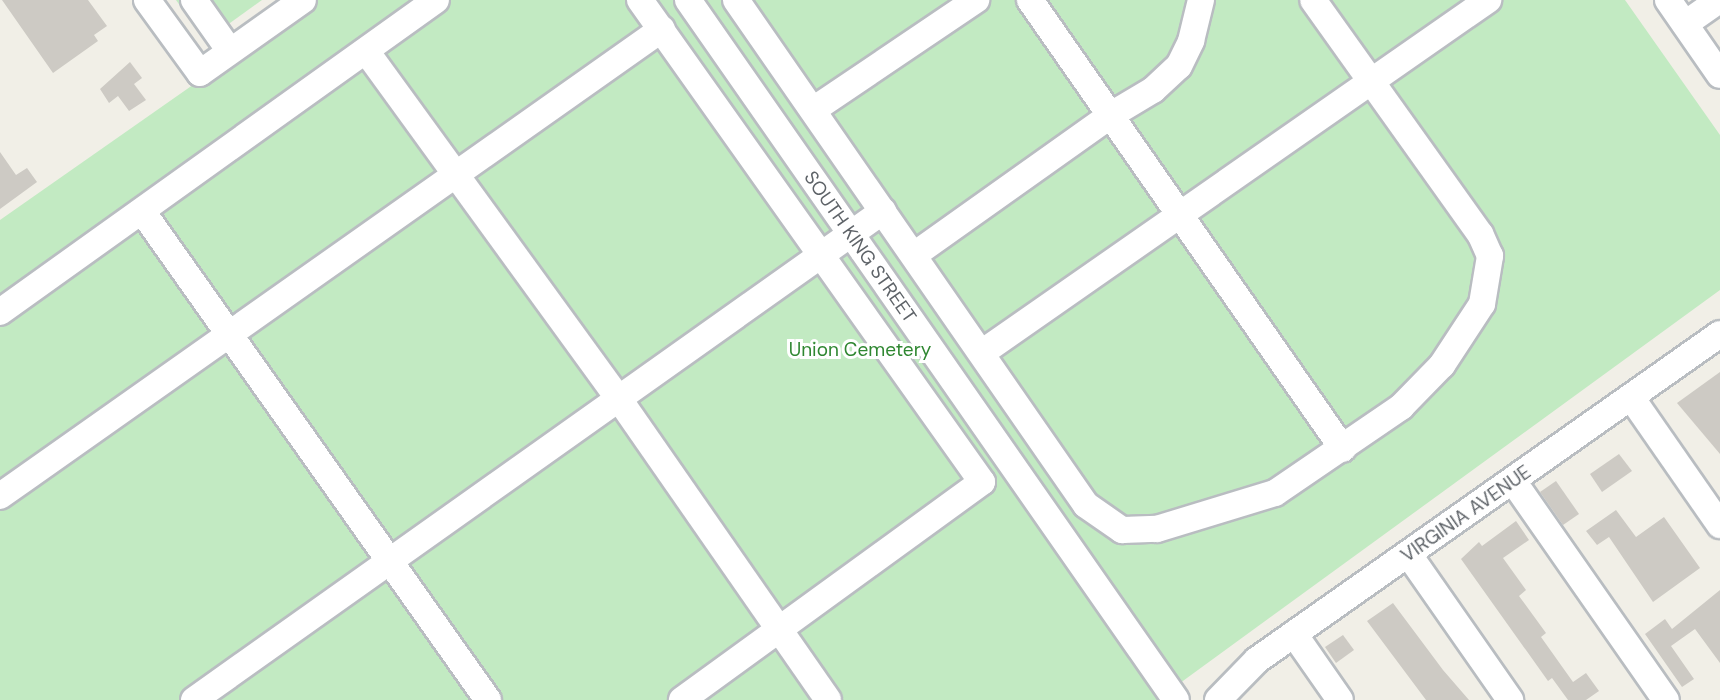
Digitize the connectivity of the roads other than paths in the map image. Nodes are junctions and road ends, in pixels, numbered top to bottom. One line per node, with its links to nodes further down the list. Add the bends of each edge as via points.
1 (148, 0): 17 (street, via 200,73)
2 (194, 0): 17 (street)
3 (303, 0): 17 (street)
4 (436, 0): 18 (street)
5 (640, 0): 16 (street)
6 (688, 0): 27 (street, SOUTH KING STREET)
7 (736, 0): 21 (street)
8 (976, 0): 21 (street)
9 (1030, 0): 22 (street)
10 (1201, 0): 22 (street, via 1179,66 1153,90)
11 (1313, 0): 20 (street)
12 (1488, 0): 20 (street)
13 (1668, 0): 15 (street)
14 (1719, 0): 15 (street)
15 (1685, 24): 19 (street)
16 (662, 29): 23 (street); 29 (street)
17 (230, 51)
18 (366, 51): 23 (street); 24 (street)
19 (1720, 75)
20 (1373, 82): 26 (street); 36 (street, via 1480,233 1490,256 1489,281 1482,304 1442,365 1401,407)
21 (813, 110): 25 (street)
22 (1111, 115): 26 (street); 28 (street)
23 (454, 174): 31 (street); 35 (street)
24 (142, 211): 30 (street); 31 (street)
25 (883, 211): 27 (street); 28 (street)
26 (1179, 212): 33 (street); 36 (street)
27 (852, 235): 29 (street); 48 (street, SOUTH KING STREET)
28 (914, 255): 33 (street)
29 (822, 257): 35 (street); 42 (street, via 982,482)
30 (0, 312)
31 (228, 332): 38 (street); 41 (street)
32 (1720, 334): 34 (street, VIRGINIA AVENUE)
33 (983, 352): 36 (street, via 1086,505 1122,530 1157,529 1275,493)
34 (1631, 397): 37 (street, VIRGINIA AVENUE); 39 (street)
35 (619, 399): 41 (street); 42 (street)
36 (1343, 449)
37 (1513, 481): 40 (street, VIRGINIA AVENUE); 52 (street)
38 (0, 496)
39 (1720, 525)
40 (1409, 555): 43 (street, VIRGINIA AVENUE); 51 (street)
41 (388, 561): 44 (street); 45 (street)
42 (779, 631): 46 (street); 47 (street)
43 (1294, 634): 49 (street, VIRGINIA AVENUE, via 1257,660); 50 (street)
44 (194, 700)
45 (488, 700)
46 (682, 700)
47 (828, 700)
48 (1177, 700)
49 (1219, 700)
50 (1340, 700)
51 (1510, 700)
52 (1665, 700)

